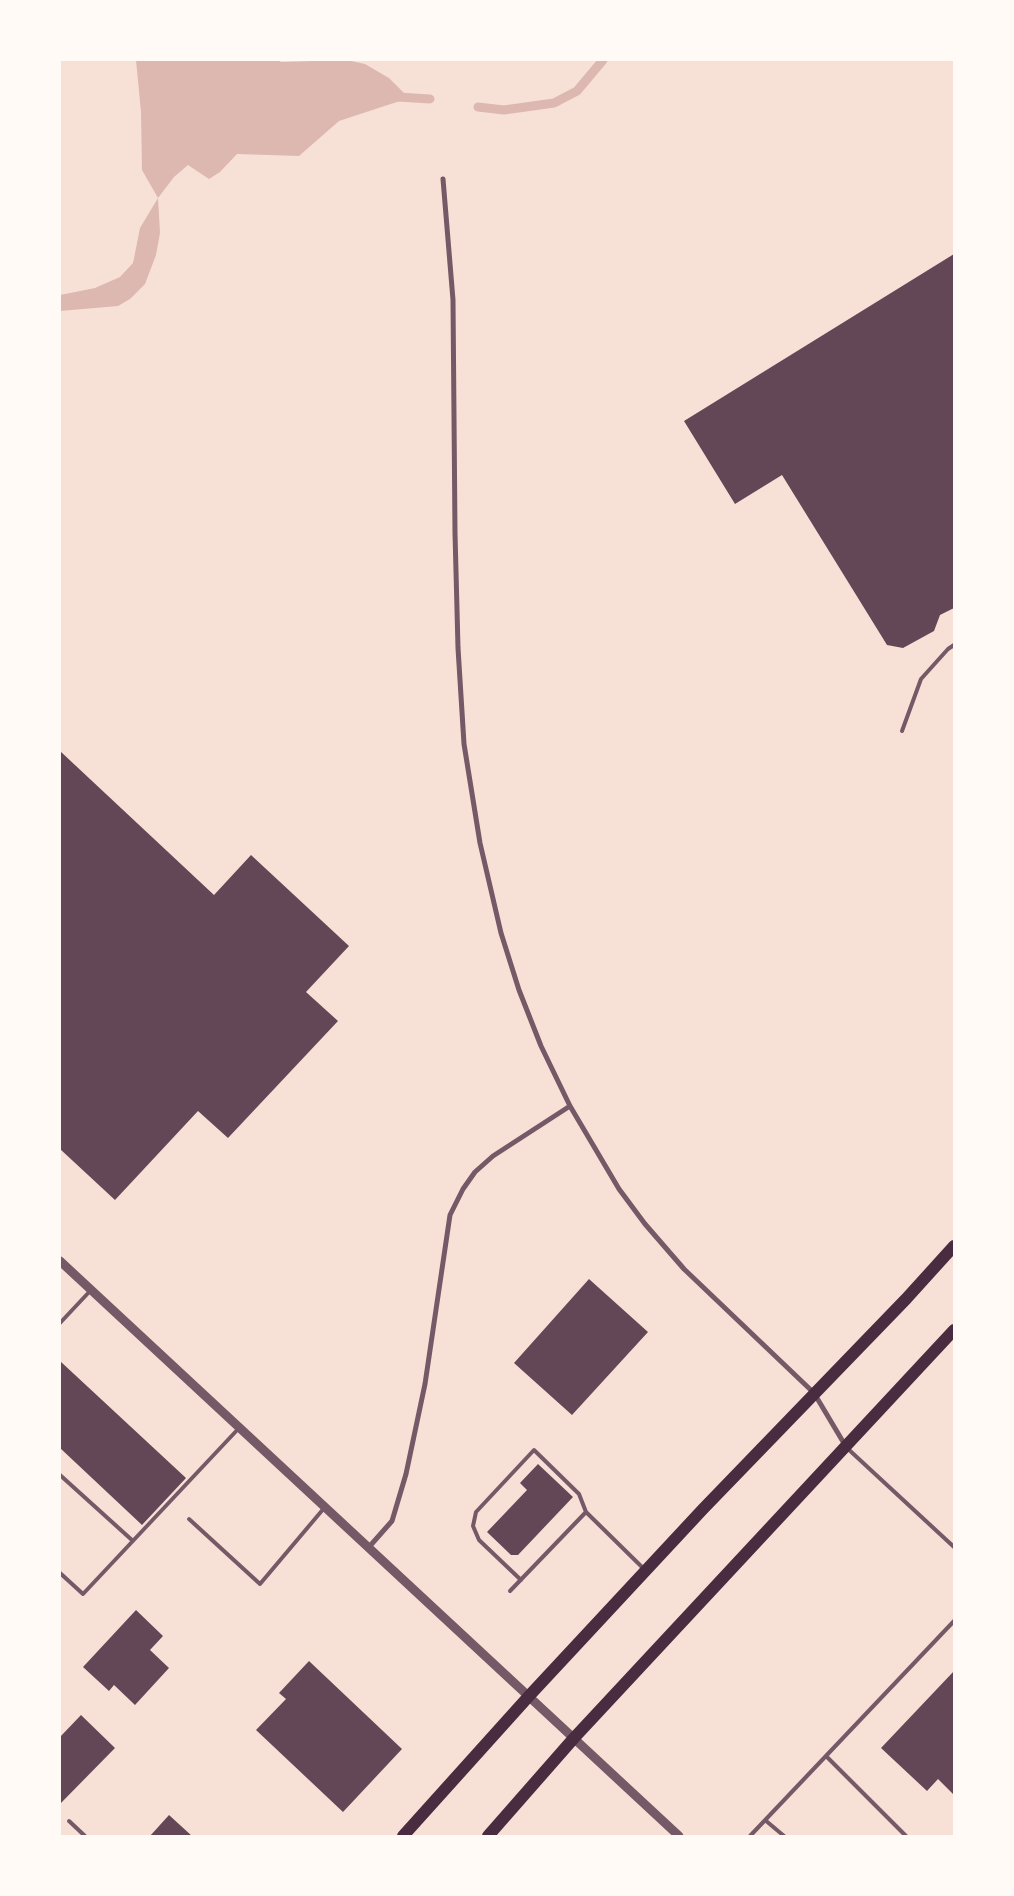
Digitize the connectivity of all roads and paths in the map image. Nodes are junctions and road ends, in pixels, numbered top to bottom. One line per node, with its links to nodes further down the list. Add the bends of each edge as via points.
1 (443, 179): 4 (street, via 453,300 455,533 464,744 479,835 501,933 541,1046)
2 (954, 645): 3 (lane, via 921,679)
3 (902, 731)
4 (570, 1106): 10 (street, via 619,1189 660,1242 715,1300); 19 (street, via 493,1156 462,1189 450,1215 424,1384 406,1474 392,1521)
5 (954, 1246): 10 (main road)
6 (60, 1261): 7 (street)
7 (92, 1290): 8 (lane); 11 (street)
8 (60, 1323)
9 (954, 1330): 12 (main road)
10 (814, 1393): 12 (street); 20 (main road)
11 (240, 1427): 14 (street); 17 (lane)
12 (846, 1447): 18 (lane); 26 (main road)
13 (60, 1475): 17 (lane)
14 (326, 1507): 16 (lane, via 260,1584); 19 (street)
15 (586, 1512): 20 (lane); 22 (lane); 22 (lane, via 579,1494 534,1450 476,1512 473,1526 479,1540)
16 (189, 1519)
17 (133, 1541): 21 (lane, via 83,1594)
18 (954, 1547)
19 (369, 1548): 25 (street)
20 (645, 1570): 25 (main road)
21 (60, 1573)
22 (521, 1580): 23 (lane)
23 (510, 1591)
24 (954, 1622): 27 (lane)
25 (529, 1696): 26 (street); 31 (main road)
26 (574, 1738): 32 (main road); 33 (street)
27 (826, 1756): 29 (lane); 36 (lane)
28 (69, 1820): 30 (lane)
29 (766, 1820): 34 (lane); 35 (lane)
30 (85, 1836)
31 (403, 1836)
32 (488, 1836)
33 (679, 1836)
34 (750, 1836)
35 (784, 1836)
36 (906, 1836)

